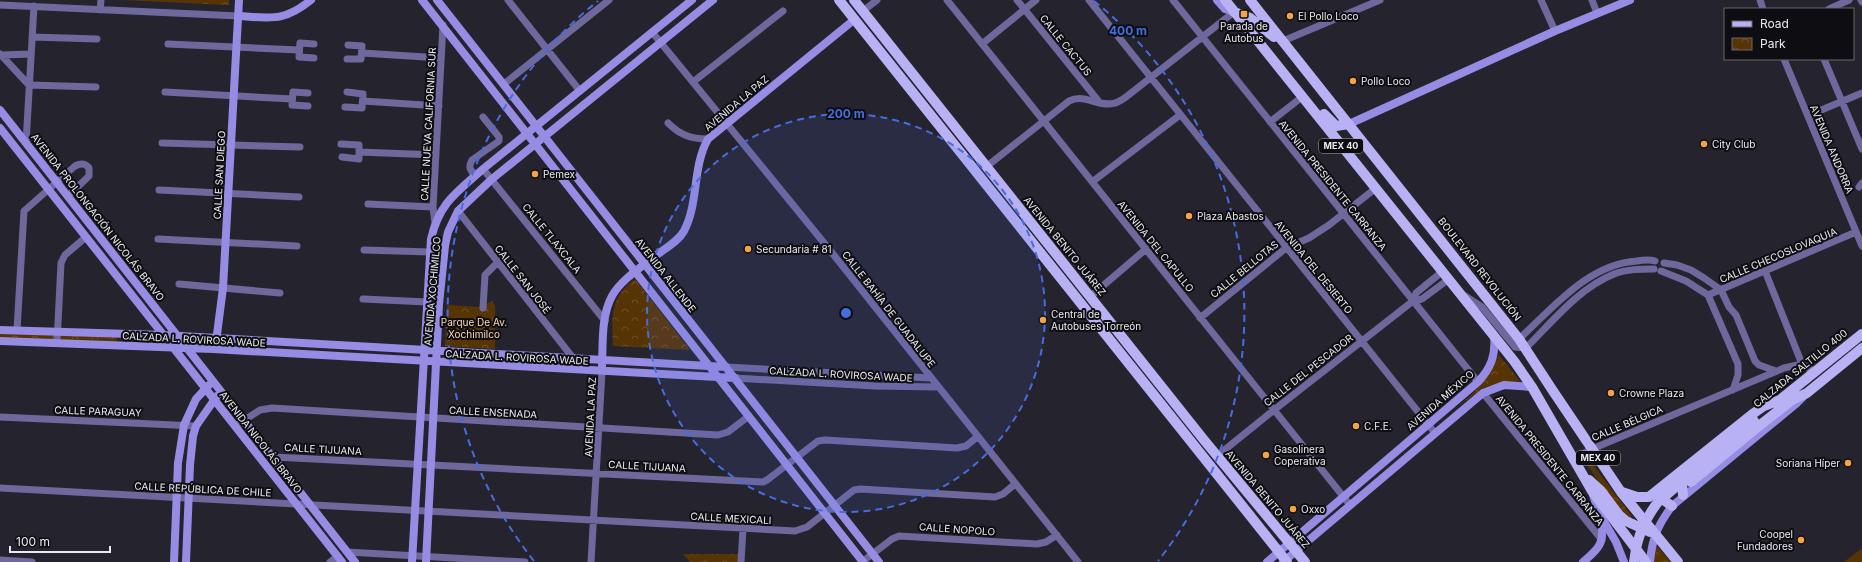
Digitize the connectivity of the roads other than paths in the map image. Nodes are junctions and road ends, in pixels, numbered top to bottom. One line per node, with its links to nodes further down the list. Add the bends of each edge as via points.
1 (101, 0): 30 (street)
2 (240, 0): 35 (street, CALLE SAN DIEGO)
3 (311, 0): 35 (street, via 299,10 280,17)
4 (422, 0): 37 (street)
5 (437, 0): 62 (street, AVENIDA ALLENDE)
6 (508, 0): 51 (street)
7 (609, 0): 51 (street)
8 (692, 0): 39 (street, AVENIDA XOCHIMILCO)
9 (713, 0): 44 (street, AVENIDA XOCHIMILCO)
10 (839, 0): 36 (main road)
11 (854, 0): 32 (main road, AVENIDA BENITO JUÁREZ)
12 (878, 0): 32 (street)
13 (947, 0): 47 (street, AVENIDA DEL CAPULLO)
14 (1017, 0): 29 (street, CALLE CACTUS)
15 (1036, 0): 29 (street)
16 (1089, 0): 60 (street, AVENIDA DEL DESIERTO)
17 (1173, 0): 41 (street, AVENIDA PRESIDENTE CARRANZA)
18 (1217, 0): 33 (street, via 1225,9)
19 (1225, 0): 33 (main road, MEX 40)
20 (1250, 0): 43 (main road, BOULEVARD REVOLUCIÓN / MEX 40)
21 (1380, 0): 43 (street)
22 (1541, 0): 38 (street)
23 (1592, 0): 34 (street)
24 (1630, 0): 34 (street)
25 (1849, 0): 28 (street)
26 (0, 5): 27 (street)
27 (34, 6): 30 (street); 40 (street)
28 (1831, 8)
29 (1025, 9): 47 (street); 75 (street, CALLE CACTUS)
30 (100, 10): 35 (street)
31 (783, 11): 61 (street)
32 (863, 11): 82 (main road, AVENIDA BENITO JUÁREZ)
33 (1234, 12): 41 (street); 43 (main road, via 1250,18 1272,36); 71 (main road, MEX 40)
34 (1597, 13): 38 (street)
35 (238, 16): 49 (street, CALLE SAN DIEGO)
36 (855, 19): 87 (street, AVENIDA LA PAZ); 88 (main road)
37 (443, 25): 56 (street, CALLE NUEVA CALIFORNIA SUR); 92 (street)
38 (1555, 31): 89 (street)
39 (652, 32): 44 (street, CALLE BAHÍA DE GUADALUPE); 65 (street, AVENIDA XOCHIMILCO)
40 (32, 37): 42 (street); 54 (street)
41 (1203, 37): 60 (street); 85 (street, AVENIDA PRESIDENTE CARRANZA)
42 (97, 39)
43 (1283, 41): 89 (main road, BOULEVARD REVOLUCIÓN / MEX 40)
44 (661, 43): 61 (street, CALLE BAHÍA DE GUADALUPE); 93 (street, AVENIDA XOCHIMILCO)
45 (168, 44): 49 (street)
46 (314, 44): 50 (street, via 300,43)
47 (982, 44): 84 (street, AVENIDA DEL CAPULLO)
48 (348, 45): 52 (street, via 362,46)
49 (237, 47): 50 (street); 70 (street, CALLE SAN DIEGO)
50 (299, 50): 55 (street, via 299,57)
51 (547, 50): 62 (street); 65 (street)
52 (362, 53): 56 (street); 57 (street, via 361,59)
53 (0, 54): 54 (street); 63 (street)
54 (31, 54): 63 (street)
55 (314, 58)
56 (441, 58): 77 (street, CALLE NUEVA CALIFORNIA SUR)
57 (347, 59)
58 (1784, 60): 122 (street, AVENIDA ANDORRA)
59 (1824, 60): 74 (street)
60 (1151, 78): 75 (street, via 1116,103); 81 (street, AVENIDA DEL DESIERTO)
61 (693, 82): 87 (street, CALLE BAHÍA DE GUADALUPE)
62 (504, 84): 90 (street, AVENIDA ALLENDE)
63 (29, 85): 64 (street); 95 (street)
64 (96, 87)
65 (580, 91): 90 (street, AVENIDA XOCHIMILCO)
66 (165, 92): 70 (street)
67 (347, 92): 73 (street)
68 (308, 93): 72 (street)
69 (1862, 93): 74 (street)
70 (234, 96): 72 (street); 99 (street, CALLE SAN DIEGO)
71 (1302, 97): 85 (street); 89 (main road, via 1313,103 1332,124); 111 (main road, MEX 40)
72 (292, 99): 76 (street)
73 (363, 101): 77 (street); 78 (street)
74 (1842, 101): 80 (street); 101 (street)
75 (1100, 103): 84 (street, via 1075,98)
76 (308, 106)
77 (439, 106): 103 (street, CALLE NUEVA CALIFORNIA SUR)
78 (345, 107)
79 (0, 110): 95 (street, AVENIDA PROLONGACIÓN NICOLÁS BRAVO)
80 (1819, 111)
81 (1180, 115): 110 (street); 128 (street, AVENIDA DEL DESIERTO)
82 (946, 116): 88 (main road); 105 (main road, AVENIDA BENITO JUÁREZ)
83 (483, 117): 107 (street, via 499,140 469,165)
84 (1044, 121): 105 (street); 110 (street, AVENIDA DEL CAPULLO)
85 (1270, 122): 120 (street, AVENIDA PRESIDENTE CARRANZA)
86 (668, 123): 94 (street, via 686,136)
87 (726, 123): 94 (street, AVENIDA LA PAZ); 189 (street, CALLE BAHÍA DE GUADALUPE)
88 (937, 123): 132 (main road)
89 (1348, 124): 166 (main road, BOULEVARD REVOLUCIÓN / MEX 40)
90 (536, 125): 92 (street, AVENIDA XOCHIMILCO); 93 (street, AVENIDA ALLENDE)
91 (1, 132): 112 (street)
92 (527, 133): 98 (street); 106 (street, AVENIDA XOCHIMILCO)
93 (545, 136): 98 (street, AVENIDA XOCHIMILCO); 136 (street, AVENIDA ALLENDE)
94 (708, 139): 136 (street, AVENIDA LA PAZ, via 700,157 684,232)
95 (26, 143): 109 (street, AVENIDA PROLONGACIÓN NICOLÁS BRAVO)
96 (162, 143): 99 (street)
97 (341, 144): 102 (street, via 358,145)
98 (535, 144): 108 (street, AVENIDA XOCHIMILCO); 140 (street)
99 (231, 146): 100 (street); 114 (street, CALLE SAN DIEGO)
100 (300, 147)
101 (1862, 150)
102 (359, 152): 103 (street); 104 (street, via 359,158)
103 (436, 155): 118 (street, CALLE NUEVA CALIFORNIA SUR)
104 (342, 157)
105 (986, 167): 148 (main road, AVENIDA BENITO JUÁREZ)
106 (483, 169): 107 (street, AVENIDA XOCHIMILCO); 108 (street, CALLE TLAXCALA)
107 (474, 176): 121 (street, AVENIDA XOCHIMILCO, via 442,208)
108 (492, 179): 119 (street, AVENIDA XOCHIMILCO); 157 (street, CALLE TLAXCALA)
109 (57, 182): 112 (street); 115 (street, AVENIDA PROLONGACIÓN NICOLÁS BRAVO); 115 (street, via 78,165 82,164 89,168 86,181)
110 (1092, 182): 129 (street, AVENIDA DEL CAPULLO)
111 (1376, 188): 120 (street, CALLE BELLOTAS); 141 (main road, MEX 40)
112 (49, 190): 123 (street); 159 (street, via 26,208 22,216)
113 (159, 190): 114 (street)
114 (228, 194): 116 (street); 125 (street, CALLE SAN DIEGO)
115 (68, 196): 164 (street, AVENIDA PROLONGACIÓN NICOLÁS BRAVO)
116 (299, 197)
117 (368, 204): 118 (street)
118 (433, 207): 121 (street, CALLE NUEVA CALIFORNIA SUR)
119 (458, 211): 134 (street, CALLE SAN JOSÉ); 176 (street, AVENIDA XOCHIMILCO, via 448,232 445,246)
120 (1343, 214): 128 (street, CALLE BELLOTAS, via 1314,235); 152 (street, AVENIDA PRESIDENTE CARRANZA)
121 (435, 223): 131 (street, AVENIDA XOCHIMILCO)
122 (1856, 232): 127 (street, AVENIDA ANDORRA); 139 (street, CALLE CHECOSLOVAQUIA)
123 (86, 237): 160 (street, via 62,258); 162 (street)
124 (158, 240): 125 (street)
125 (225, 242): 126 (street); 143 (street, CALLE SAN DIEGO)
126 (297, 246)
127 (1862, 246)
128 (1286, 248): 156 (street, CALLE BELLOTAS); 168 (street, AVENIDA DEL DESIERTO)
129 (1146, 249): 148 (street); 156 (street, AVENIDA DEL CAPULLO)
130 (364, 250): 131 (street)
131 (430, 252): 153 (street, AVENIDA XOCHIMILCO)
132 (1045, 259): 148 (main road, via 1053,262 1078,290); 155 (main road)
133 (1655, 261): 135 (street); 137 (street); 145 (street, via 1631,261 1602,269)
134 (498, 262): 154 (street, via 485,275); 177 (street, CALLE SAN JOSÉ)
135 (1664, 263): 138 (street, via 1665,267); 144 (street, via 1691,270)
136 (645, 264): 140 (street, AVENIDA LA PAZ); 183 (street, AVENIDA ALLENDE)
137 (1654, 270): 138 (street); 150 (street, via 1629,270 1616,274 1603,279)
138 (1661, 271): 149 (street, via 1686,281)
139 (1765, 271): 144 (street, CALLE CHECOSLOVAQUIA); 181 (street)
140 (635, 272): 157 (street, AVENIDA LA PAZ, via 612,297); 182 (street)
141 (1446, 275): 147 (main road, MEX 40); 152 (street, CALLE DEL PESCADOR, via 1416,293)
142 (179, 284): 143 (street)
143 (223, 288): 146 (street); 165 (street, CALLE SAN DIEGO)
144 (1722, 290): 149 (street, CALLE CHECOSLOVAQUIA); 184 (street, via 1729,307 1736,315 1755,361)
145 (1571, 292): 150 (street); 166 (street)
146 (280, 293)
147 (1461, 294): 163 (main road, MEX 40); 172 (street, via 1482,308 1515,347)
148 (1090, 296): 155 (main road); 216 (main road, AVENIDA BENITO JUÁREZ)
149 (1708, 296): 196 (street, via 1738,364 1738,375)
150 (1577, 298): 172 (street)
151 (363, 299): 153 (street)
152 (1412, 301): 168 (street, CALLE DEL PESCADOR); 191 (street, AVENIDA PRESIDENTE CARRANZA)
153 (427, 302): 175 (street, AVENIDA XOCHIMILCO)
154 (482, 308)
155 (1084, 308): 214 (main road)
156 (1200, 318): 201 (street, AVENIDA DEL CAPULLO)
157 (605, 321): 178 (street, AVENIDA LA PAZ)
158 (0, 330): 159 (street, CALZADA L. ROVIROSA WADE)
159 (16, 330): 160 (street, CALZADA L. ROVIROSA WADE)
160 (57, 332): 162 (street, CALZADA L. ROVIROSA WADE); 169 (street)
161 (1862, 334): 186 (main road, CALZADA SALTILLO 400)
162 (164, 335): 164 (street, CALZADA L. ROVIROSA WADE); 170 (street, AVENIDA NICOLÁS BRAVO)
163 (1494, 335): 191 (street, AVENIDA MÉXICO, via 1492,360); 193 (main road, MEX 40)
164 (179, 336): 165 (street, CALZADA L. ROVIROSA WADE); 171 (street, AVENIDA NICOLÁS BRAVO)
165 (218, 338): 174 (street, CALLE SAN DIEGO); 175 (street, CALZADA L. ROVIROSA WADE)
166 (1520, 339): 172 (main road, BOULEVARD REVOLUCIÓN / MEX 40)
167 (0, 341): 169 (street, CALZADA L. ROVIROSA WADE)
168 (1360, 341): 201 (street, CALLE DEL PESCADOR); 209 (street, AVENIDA DEL DESIERTO)
169 (57, 343): 170 (street, CALZADA L. ROVIROSA WADE)
170 (173, 347): 171 (street, CALZADA L. ROVIROSA WADE); 194 (street, AVENIDA NICOLÁS BRAVO)
171 (189, 348): 174 (street, CALZADA L. ROVIROSA WADE); 190 (street, AVENIDA NICOLÁS BRAVO)
172 (1526, 348): 217 (main road, BOULEVARD REVOLUCIÓN / MEX 40)
173 (1862, 348): 198 (main road, CALZADA SALTILLO 400)
174 (213, 349): 179 (street, CALZADA L. ROVIROSA WADE)
175 (424, 350): 176 (street, CALZADA L. ROVIROSA WADE); 179 (street, AVENIDA XOCHIMILCO)
176 (437, 351): 177 (street, CALZADA L. ROVIROSA WADE); 180 (street, AVENIDA XOCHIMILCO)
177 (573, 358): 178 (street, CALZADA L. ROVIROSA WADE)
178 (602, 360): 182 (street, CALZADA L. ROVIROSA WADE); 185 (street, AVENIDA LA PAZ)
179 (423, 362): 180 (street, CALZADA L. ROVIROSA WADE); 204 (street, AVENIDA XOCHIMILCO)
180 (436, 362): 185 (street, CALZADA L. ROVIROSA WADE); 205 (street, AVENIDA XOCHIMILCO)
181 (1802, 364): 184 (street, CALLE BÉLGICA); 186 (street)
182 (709, 366): 183 (street, CALZADA L. ROVIROSA WADE); 187 (street)
183 (726, 367): 188 (street, AVENIDA ALLENDE); 189 (street, CALZADA L. ROVIROSA WADE)
184 (1776, 371): 196 (street, CALLE BÉLGICA)
185 (602, 372): 187 (street, CALZADA L. ROVIROSA WADE); 212 (street, AVENIDA LA PAZ)
186 (1814, 372): 200 (main road, CALZADA SALTILLO 400)
187 (718, 377): 188 (street, CALZADA L. ROVIROSA WADE); 202 (street)
188 (735, 378): 192 (street, CALZADA L. ROVIROSA WADE); 220 (street, AVENIDA ALLENDE)
189 (930, 378): 192 (street, CALLE BAHÍA DE GUADALUPE)
190 (214, 381): 194 (street); 195 (street, AVENIDA NICOLÁS BRAVO)
191 (1478, 382): 209 (street, AVENIDA MÉXICO)
192 (938, 387): 215 (street, CALLE BAHÍA DE GUADALUPE)
193 (1532, 387): 197 (street, via 1504,385); 221 (main road, MEX 40)
194 (206, 388): 199 (street, AVENIDA NICOLÁS BRAVO); 208 (street, via 190,409)
195 (222, 390): 199 (street); 206 (street, AVENIDA NICOLÁS BRAVO)
196 (1733, 390): 217 (street, CALLE BÉLGICA)
197 (1483, 393): 213 (street); 250 (street, AVENIDA PRESIDENTE CARRANZA)
198 (1807, 393): 207 (main road, CALZADA SALTILLO 400); 233 (street)
199 (214, 400): 210 (street); 211 (street, AVENIDA NICOLÁS BRAVO)
200 (1780, 400): 207 (main road, CALZADA SALTILLO 400); 227 (main road, via 1754,413)
201 (1274, 410): 218 (street, CALLE DEL PESCADOR); 234 (street, AVENIDA DEL CAPULLO)
202 (749, 416): 212 (street, CALLE ENSENADA, via 728,432 718,435); 224 (street)
203 (0, 417): 208 (street, CALLE PARAGUAY)
204 (420, 418): 205 (street, CALLE ENSENADA); 206 (street, CALLE ENSENADA, via 272,408 260,410); 222 (street, AVENIDA XOCHIMILCO)
205 (434, 418): 212 (street, CALLE ENSENADA); 223 (street, AVENIDA XOCHIMILCO)
206 (244, 420): 211 (street, CALLE ENSENADA); 219 (street, AVENIDA NICOLÁS BRAVO)
207 (1757, 424): 276 (main road, bridge, via 1658,502 1642,527); 277 (main road, bridge, via 1663,507 1648,530)
208 (184, 425): 210 (street, CALLE PARAGUAY); 235 (street)
209 (1427, 425): 213 (street, AVENIDA DEL DESIERTO); 234 (street, AVENIDA MÉXICO)
210 (196, 426): 236 (street, via 191,458)
211 (235, 426): 237 (street, AVENIDA NICOLÁS BRAVO)
212 (599, 427): 225 (street, AVENIDA LA PAZ)
213 (1434, 433): 239 (street)
214 (1184, 434): 216 (main road, via 1192,433); 254 (main road)
215 (977, 437): 220 (street, CALLE TIJUANA, via 966,446 958,448 825,440 818,441); 228 (street, CALLE BAHÍA DE GUADALUPE)
216 (1204, 440): 218 (main road, AVENIDA BENITO JUÁREZ)
217 (1592, 449): 221 (street, CALLE BÉLGICA); 232 (main road, BOULEVARD REVOLUCIÓN / MEX 40)
218 (1217, 456): 251 (main road, AVENIDA BENITO JUÁREZ)
219 (274, 457): 222 (street, CALLE TIJUANA); 238 (street, AVENIDA NICOLÁS BRAVO)
220 (797, 457): 224 (street, CALLE TIJUANA); 240 (street, AVENIDA ALLENDE)
221 (1573, 459): 226 (main road, MEX 40)
222 (417, 464): 223 (street, CALLE TIJUANA); 242 (street, AVENIDA XOCHIMILCO)
223 (431, 465): 225 (street, CALLE TIJUANA); 243 (street, AVENIDA XOCHIMILCO)
224 (787, 465): 225 (street, CALLE TIJUANA, via 763,482); 244 (street)
225 (597, 473): 246 (street, AVENIDA LA PAZ)
226 (1583, 475): 231 (main road, MEX 40); 249 (main road, via 1601,491 1626,521)
227 (1671, 478): 230 (main road); 233 (main road, via 1682,484)
228 (1015, 484): 240 (street, CALLE MEXICALI, via 995,497 860,489 854,490); 248 (street, CALLE BAHÍA DE GUADALUPE)
229 (0, 488): 235 (street, CALLE REPÚBLICA DE CHILE)
230 (1660, 488): 232 (main road, via 1644,498); 241 (main road, via 1662,499)
231 (1592, 491): 245 (street); 278 (main road, MEX 40)
232 (1621, 492): 249 (main road, BOULEVARD REVOLUCIÓN / MEX 40)
233 (1683, 496): 241 (street)
234 (1343, 497): 239 (street, AVENIDA DEL CAPULLO); 251 (street, AVENIDA MÉXICO)
235 (176, 498): 236 (street, CALLE REPÚBLICA DE CHILE); 262 (street)
236 (190, 498): 237 (street, CALLE REPÚBLICA DE CHILE); 263 (street)
237 (296, 504): 238 (street, CALLE REPÚBLICA DE CHILE); 256 (street, AVENIDA NICOLÁS BRAVO)
238 (310, 504): 242 (street, CALLE REPÚBLICA DE CHILE); 253 (street, AVENIDA NICOLÁS BRAVO)
239 (1350, 505): 252 (street)
240 (835, 506): 244 (street, CALLE MEXICALI); 255 (street, AVENIDA ALLENDE)
241 (1672, 506): 249 (street, via 1660,521)
242 (415, 510): 243 (street, CALLE REPÚBLICA DE CHILE); 257 (street, AVENIDA XOCHIMILCO)
243 (429, 512): 246 (street, CALLE MEXICALI); 259 (street, AVENIDA XOCHIMILCO)
244 (825, 513): 247 (street, CALLE MEXICALI, via 801,530); 269 (street)
245 (1599, 513): 250 (street); 275 (street)
246 (594, 520): 247 (street, CALLE MEXICALI); 267 (street, AVENIDA LA PAZ)
247 (743, 529): 268 (street)
248 (1057, 535): 255 (street, CALLE NOPOLO, via 1037,544 905,535 892,539); 271 (street, CALLE BAHÍA DE GUADALUPE)
249 (1655, 535): 279 (street); 280 (main road, BOULEVARD REVOLUCIÓN / MEX 40)
250 (1602, 540): 274 (street, via 1599,548)
251 (1290, 543): 252 (main road, AVENIDA BENITO JUÁREZ); 254 (street, AVENIDA MÉXICO)
252 (1296, 551): 260 (street); 273 (main road, AVENIDA BENITO JUÁREZ)
253 (347, 552): 257 (street); 265 (street, AVENIDA NICOLÁS BRAVO)
254 (1278, 552): 260 (main road); 272 (street, AVENIDA MÉXICO)
255 (872, 553): 269 (street, CALLE NOPOLO); 270 (street, AVENIDA ALLENDE)
256 (340, 559): 264 (street)
257 (412, 559): 259 (street)
258 (0, 560): 261 (street)
259 (426, 560): 266 (street)
260 (1285, 561)
261 (32, 562)
262 (174, 562)
263 (186, 562)
264 (330, 562)
265 (355, 562)
266 (525, 562)
267 (591, 562)
268 (741, 562)
269 (863, 562)
270 (879, 562)
271 (1078, 562)
272 (1267, 562)
273 (1305, 562)
274 (1583, 562)
275 (1624, 562)
276 (1634, 562)
277 (1641, 562)
278 (1646, 562)
279 (1650, 562)
280 (1678, 562)

